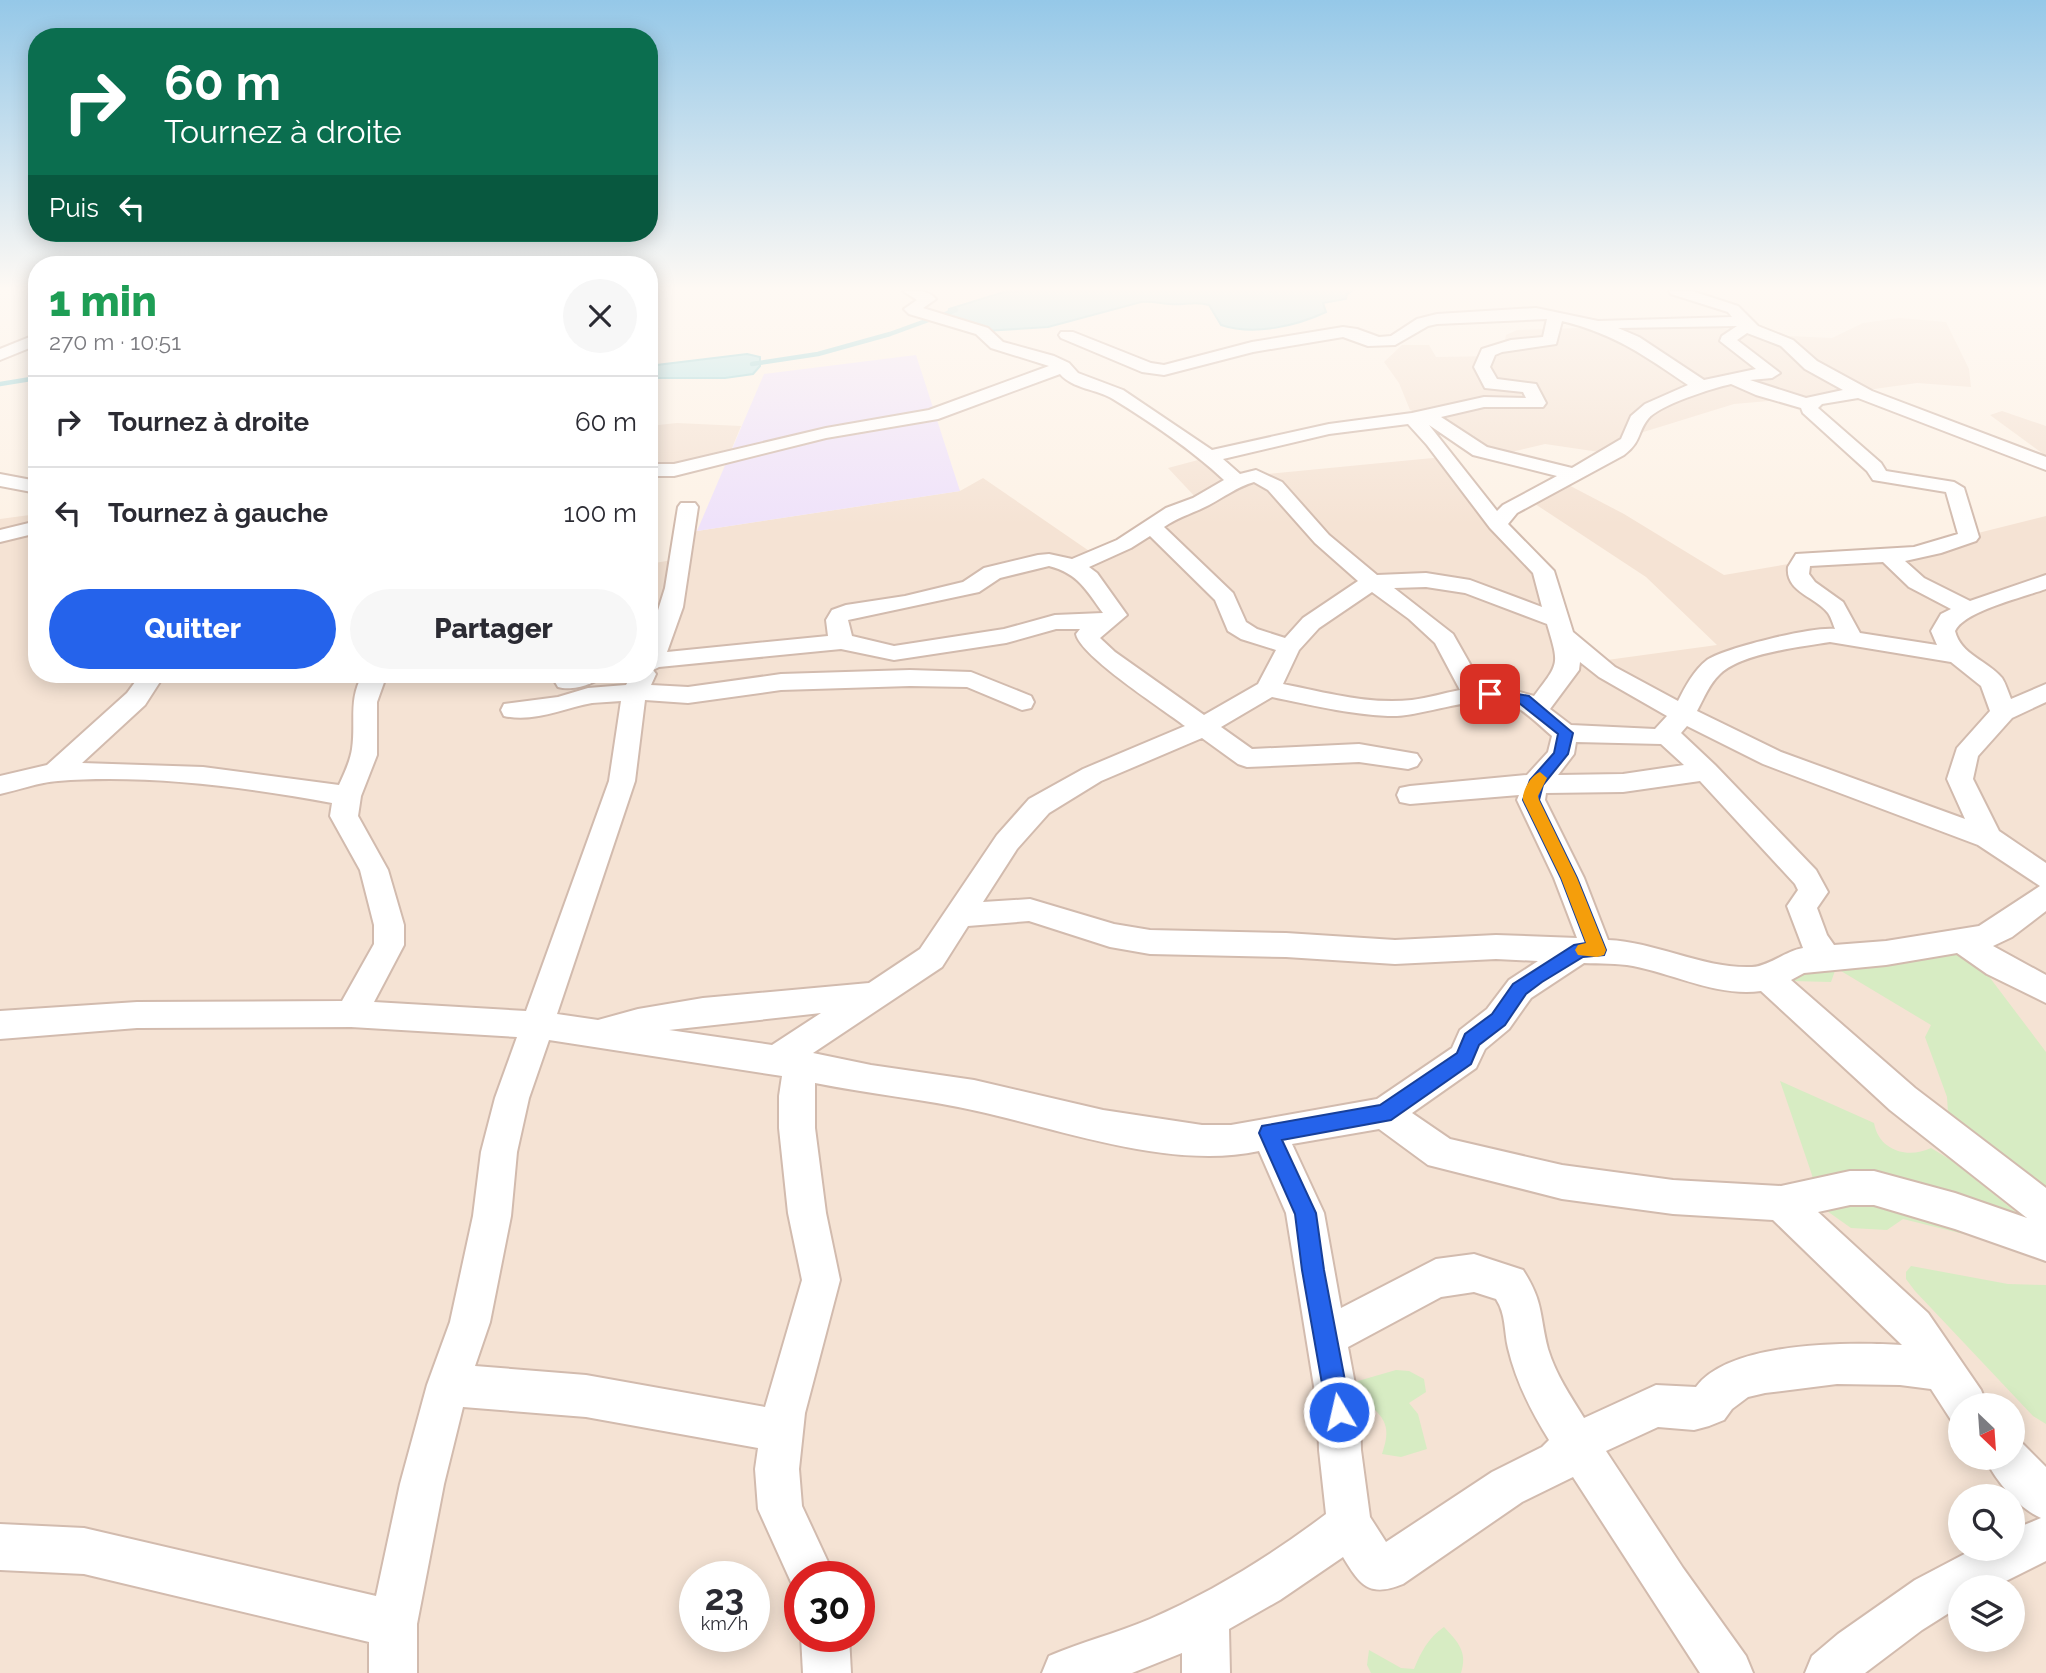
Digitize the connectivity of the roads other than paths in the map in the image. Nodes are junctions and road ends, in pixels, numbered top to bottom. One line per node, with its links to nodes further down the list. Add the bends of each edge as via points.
1 (1057, 369): 16 (street, via 932,415)
2 (1065, 369): 14 (street, via 1072,377 1134,404)
3 (1483, 369): 13 (street, via 1491,384 1530,388 1538,403 1483,402)
4 (1674, 369): 10 (street)
5 (1767, 369): 7 (street)
6 (1820, 369): 8 (street)
7 (1772, 373): 8 (street); 9 (street)
8 (1826, 374): 11 (street)
9 (1734, 379): 10 (street); 12 (street)
10 (1701, 386): 17 (street, via 1651,408 1640,416 1629,442)
11 (1860, 392): 12 (street, via 1818,399); 15 (street)
12 (1811, 405): 26 (street, via 1816,418 1845,439 1880,476 1954,488 1969,537)
13 (1419, 417): 14 (street, via 1329,429); 17 (street, via 1480,451); 22 (street)
14 (1209, 456): 19 (street)
15 (2046, 464)
16 (658, 470)
17 (1574, 474): 22 (street, via 1510,509)
18 (0, 480): 20 (street)
19 (1236, 481): 23 (street); 28 (street, via 1256,477 1275,486 1322,539)
20 (28, 485)
21 (688, 507): 36 (street, via 674,603)
22 (1497, 524): 32 (street, via 1543,571)
23 (1151, 526): 27 (street, via 1124,544); 35 (street, via 1225,598 1236,626)
24 (28, 529): 25 (street)
25 (0, 536)
26 (1934, 549): 30 (street, via 1891,558 1919,585); 33 (street, via 1823,563 1804,559 1798,564 1803,584 1834,606)
27 (1074, 566): 31 (street, via 1093,583 1115,615); 34 (street, via 1038,561 992,573 971,587 854,610 837,620)
28 (1372, 582): 32 (street, via 1426,580 1470,587); 35 (street, via 1311,623); 45 (street, via 1445,639)
29 (2043, 586): 30 (street)
30 (1969, 609): 37 (street, via 1949,620 1943,631 1945,642)
31 (1104, 622): 34 (street, via 1055,622 993,638 894,653); 52 (street, via 1088,634 1089,640)
32 (1560, 627): 48 (street, via 1569,658 1567,670); 51 (street, via 1607,673)
33 (1850, 638): 37 (street); 51 (street, via 1809,638 1718,663 1703,678)
34 (841, 642): 38 (street)
35 (1289, 647): 44 (street)
36 (658, 648)
37 (1958, 656): 50 (street, via 1992,682)
38 (658, 668)
39 (658, 677): 47 (street, via 688,695 781,682 939,678 978,681)
40 (147, 683): 56 (street, via 136,699)
41 (371, 683): 60 (street, via 364,697 365,749)
42 (617, 683): 49 (street, via 560,705)
43 (642, 683): 73 (street, via 626,744 627,764)
44 (1268, 689): 45 (street, via 1388,708); 52 (street)
45 (1475, 695): 48 (street, via 1498,694 1524,700)
46 (2040, 701): 50 (street)
47 (1022, 702)
48 (1536, 709): 53 (street)
49 (513, 710)
50 (2003, 712): 61 (street, via 1966,754 1960,779)
51 (1675, 724): 53 (street, via 1649,737); 55 (street); 61 (street)
52 (1203, 726): 54 (street, via 1247,758 1359,754); 64 (street, via 1092,775 1039,806 1007,842)
53 (1566, 733): 57 (street, via 1561,754)
54 (1408, 760)
55 (1706, 771): 57 (street, via 1623,783); 67 (street, via 1807,878 1813,892 1802,906 1812,939)
56 (56, 772): 58 (street); 60 (street, via 125,771 269,781)
57 (1535, 784): 59 (street); 66 (street, via 1531,800 1569,878)
58 (0, 785)
59 (1410, 795)
60 (347, 796): 71 (street, via 344,816 374,870 389,925 389,944)
61 (1989, 838): 62 (street)
62 (2046, 877)
63 (2046, 895): 65 (street, via 1995,933)
64 (961, 915): 66 (street, via 1030,911 1150,942 1395,952 1496,947); 70 (street, via 925,964)
65 (1962, 941): 67 (street); 69 (street)
66 (1589, 950): 68 (street, via 1631,953 1716,975); 76 (street, via 1520,989 1498,1019 1472,1040 1464,1058)
67 (1825, 957): 68 (street, via 1786,966)
68 (1767, 978): 79 (street, via 1850,1056)
69 (2046, 990)
70 (873, 995): 74 (street, via 707,1009); 75 (street)
71 (351, 1014): 72 (street, via 136,1016); 73 (street)
72 (0, 1025)
73 (539, 1025): 74 (street); 83 (street, via 512,1098 470,1322)
74 (597, 1034): 75 (street)
75 (788, 1063): 77 (street, via 974,1095 1103,1126 1202,1141); 85 (street, via 796,1096 807,1213 821,1280)
76 (1384, 1114): 77 (street); 78 (street, via 1441,1153 1521,1174 1673,1197)
77 (1269, 1133): 81 (street, via 1306,1213)
78 (1781, 1203): 80 (street, via 1839,1190 1874,1188); 82 (street, via 1914,1327)
79 (2046, 1210)
80 (2046, 1244)
81 (1327, 1337): 86 (street, via 1436,1278 1461,1272 1495,1278 1509,1284 1518,1297 1539,1382); 89 (street)
82 (1941, 1370): 84 (street); 86 (street, via 1837,1364 1765,1373 1739,1379 1709,1405 1694,1409 1656,1406)
83 (448, 1385): 85 (street, via 586,1396); 94 (street)
84 (1957, 1393)
85 (780, 1432): 92 (street, via 780,1510)
86 (1577, 1443): 89 (street, via 1557,1462 1507,1487 1391,1566 1375,1567); 100 (street)
87 (2019, 1470): 88 (street)
88 (2046, 1498)
89 (1349, 1524): 93 (street, via 1276,1577)
90 (2046, 1538): 101 (street, via 1973,1571 1916,1604)
91 (0, 1547): 94 (street, via 84,1551)
92 (804, 1561)
93 (1205, 1616): 98 (street, via 1132,1650); 99 (street)
94 (393, 1624): 96 (street)
95 (826, 1652): 97 (street)
96 (393, 1673)
97 (827, 1673)
98 (1066, 1673)
99 (1206, 1673)
100 (1729, 1673)
101 (1829, 1673)

